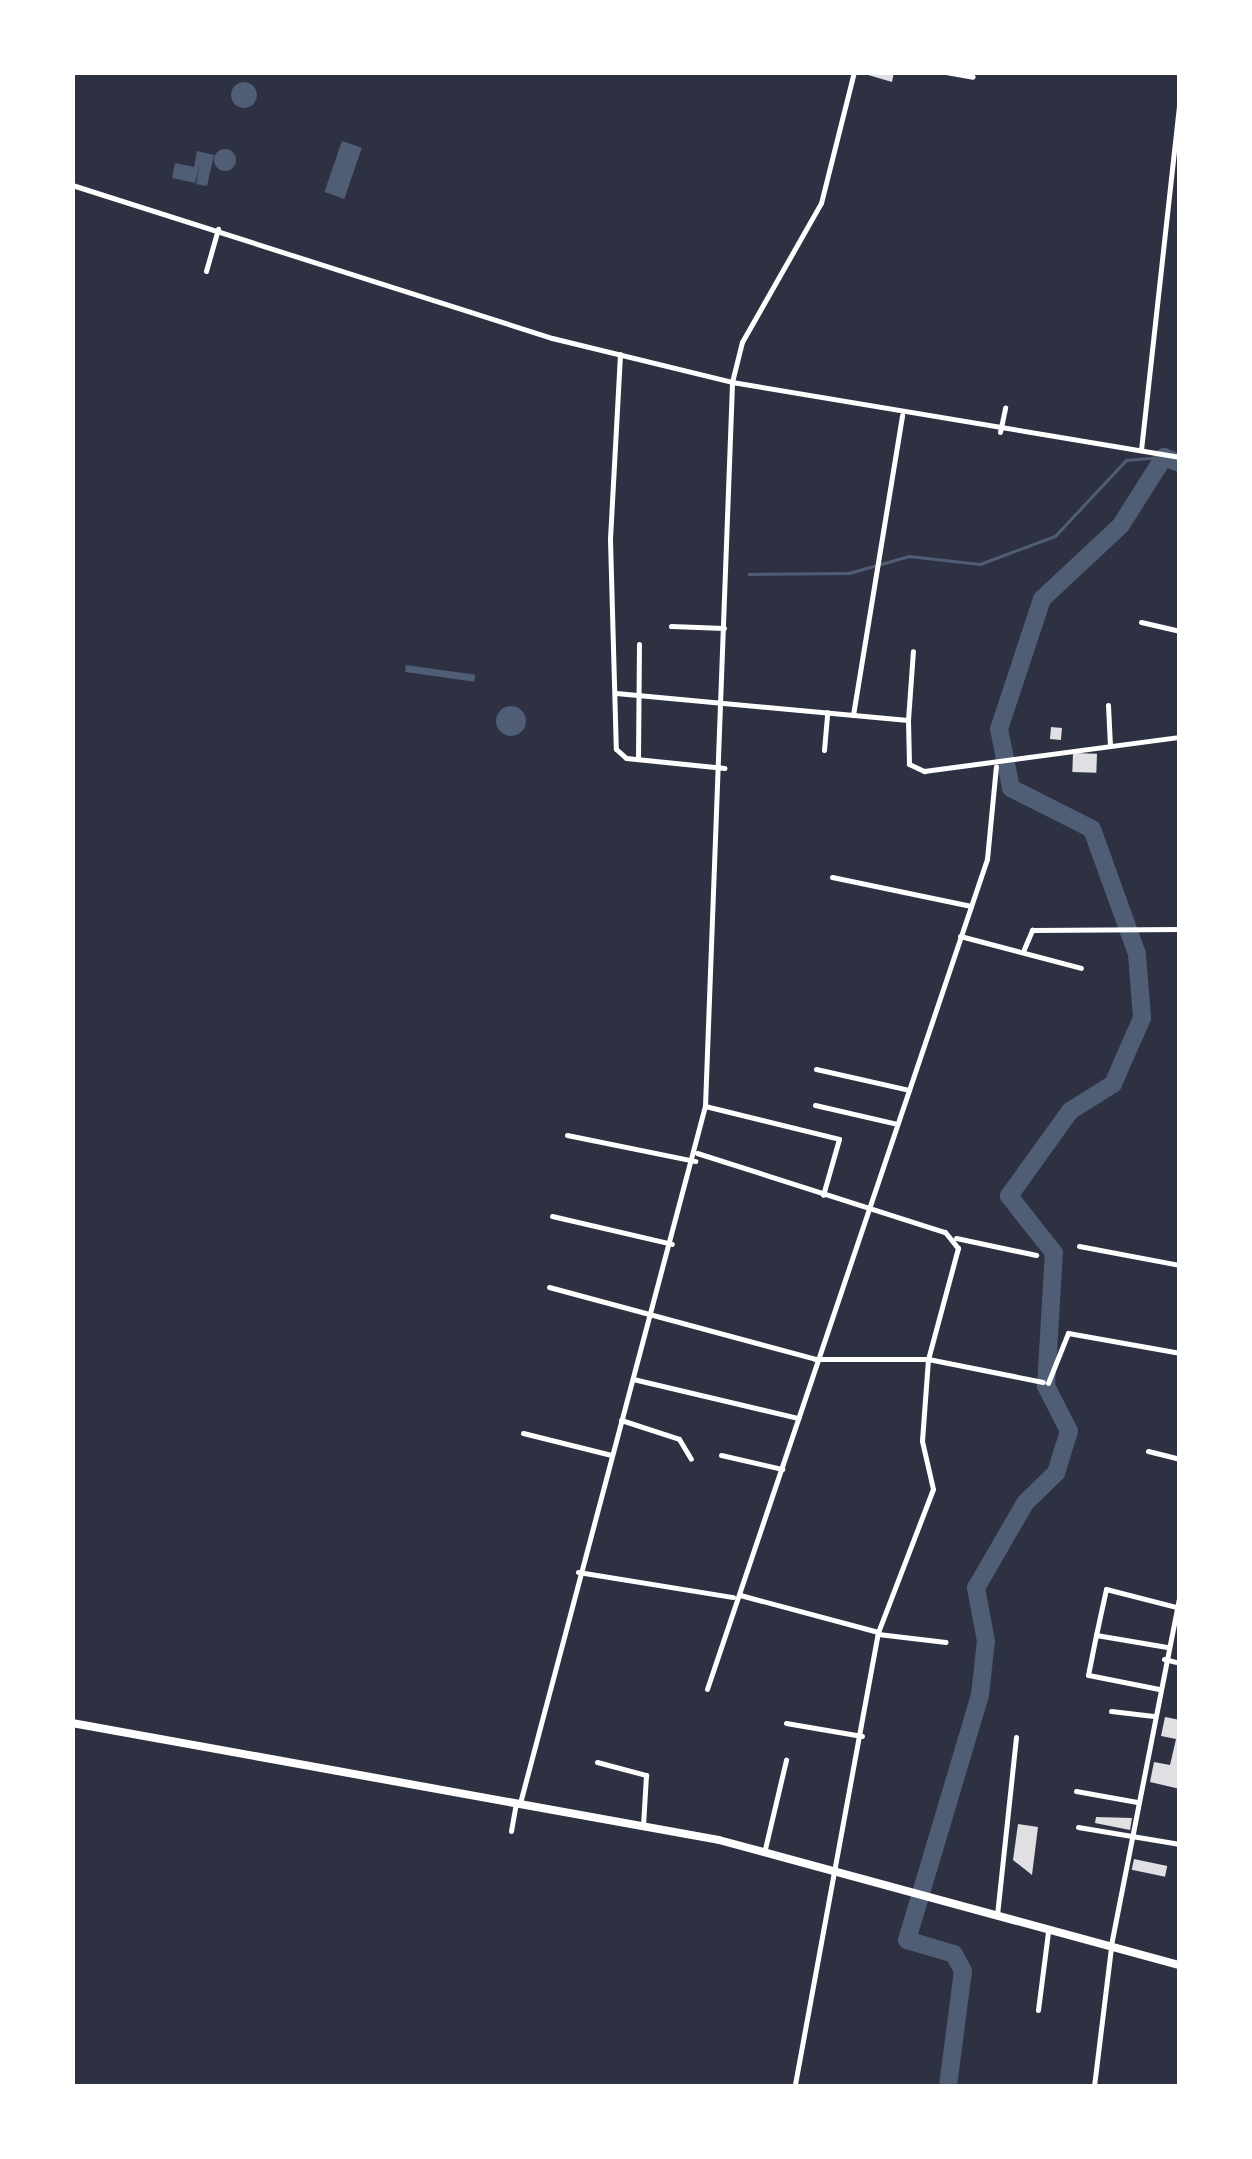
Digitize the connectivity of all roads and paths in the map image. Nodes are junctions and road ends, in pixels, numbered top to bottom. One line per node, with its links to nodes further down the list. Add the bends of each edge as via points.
1 (854, 72): 10 (street, via 821,203 742,342)
2 (946, 72): 3 (street)
3 (972, 77)
4 (1180, 94): 5 (street)
5 (1178, 113): 14 (street)
6 (72, 186): 7 (street)
7 (218, 229): 8 (street); 9 (street)
8 (206, 271)
9 (620, 354): 10 (street); 22 (street, via 610,540)
10 (732, 382): 12 (street); 18 (street)
11 (1005, 408): 13 (street)
12 (902, 414): 13 (street); 27 (street)
13 (1000, 432): 14 (street)
14 (1141, 450): 15 (street)
15 (1180, 457)
16 (1141, 622): 19 (street)
17 (671, 626): 18 (street)
18 (724, 628): 24 (street)
19 (1180, 631)
20 (639, 644): 23 (street)
21 (912, 652): 28 (street)
22 (616, 694): 23 (street); 32 (street, via 616,750)
23 (639, 695): 24 (street); 32 (street)
24 (725, 700): 26 (street); 34 (street)
25 (1108, 706): 30 (street)
26 (827, 712): 27 (street); 31 (street)
27 (853, 714): 28 (street)
28 (908, 720): 33 (street, via 914,770)
29 (1180, 737): 30 (street)
30 (1110, 746): 33 (street)
31 (824, 750)
32 (638, 758): 34 (street)
33 (999, 765): 36 (street, via 994,830)
34 (724, 768): 44 (street)
35 (832, 877): 36 (street)
36 (971, 906): 38 (street)
37 (1180, 929): 39 (street, via 1030,930)
38 (960, 936): 39 (street); 42 (street)
39 (1024, 949): 40 (street)
40 (1081, 968)
41 (816, 1069): 42 (street)
42 (909, 1090): 45 (street)
43 (815, 1105): 45 (street)
44 (705, 1106): 47 (street); 48 (street, via 838,1139)
45 (897, 1124): 49 (street)
46 (567, 1135): 47 (street)
47 (696, 1157): 48 (street); 52 (street)
48 (823, 1195): 49 (street)
49 (867, 1210): 51 (street); 59 (street)
50 (552, 1216): 52 (street)
51 (956, 1238): 54 (street); 60 (street, via 959,1261)
52 (672, 1244): 57 (street)
53 (1078, 1246): 55 (street)
54 (1036, 1255)
55 (1180, 1266)
56 (549, 1288): 57 (street)
57 (650, 1320): 59 (street); 61 (street)
58 (1180, 1354): 60 (street, via 1068,1333 1046,1382)
59 (816, 1359): 60 (street); 62 (street)
60 (928, 1359): 75 (street, via 922,1440 933,1489)
61 (633, 1379): 62 (street); 63 (street)
62 (798, 1418): 70 (street)
63 (621, 1420): 66 (street); 68 (street, via 679,1440)
64 (523, 1433): 66 (street)
65 (1148, 1452): 69 (street)
66 (611, 1455): 71 (street)
67 (721, 1455): 70 (street)
68 (692, 1459)
69 (1180, 1459)
70 (782, 1469): 73 (street)
71 (578, 1572): 73 (street); 93 (street)
72 (1180, 1592): 74 (street)
73 (737, 1596): 75 (street); 82 (street)
74 (1176, 1607): 76 (street, via 1106,1589); 78 (street)
75 (878, 1633): 77 (street); 87 (street)
76 (1096, 1636): 78 (street); 81 (street, via 1088,1674)
77 (946, 1642)
78 (1167, 1647): 79 (street)
79 (1164, 1660): 80 (street); 81 (street)
80 (1180, 1663)
81 (1159, 1689): 84 (street)
82 (708, 1690)
83 (1111, 1711): 84 (street)
84 (1154, 1716): 92 (street)
85 (72, 1723): 93 (main road)
86 (786, 1723): 87 (street)
87 (862, 1736): 100 (street)
88 (1016, 1737): 101 (street)
89 (786, 1760): 99 (street)
90 (597, 1762): 94 (street, via 644,1772)
91 (1076, 1791): 92 (street)
92 (1138, 1802): 97 (street)
93 (518, 1804): 94 (main road); 96 (street)
94 (643, 1825): 99 (main road)
95 (1078, 1827): 97 (street)
96 (511, 1831)
97 (1131, 1836): 98 (street); 103 (street)
98 (1180, 1844)
99 (764, 1853): 100 (main road)
100 (838, 1874): 101 (main road); 106 (street)
101 (997, 1918): 102 (main road)
102 (1048, 1932): 103 (main road); 105 (street)
103 (1111, 1948): 104 (main road); 107 (street)
104 (1180, 1965)
105 (1038, 2010)
106 (794, 2086)
107 (1094, 2086)

